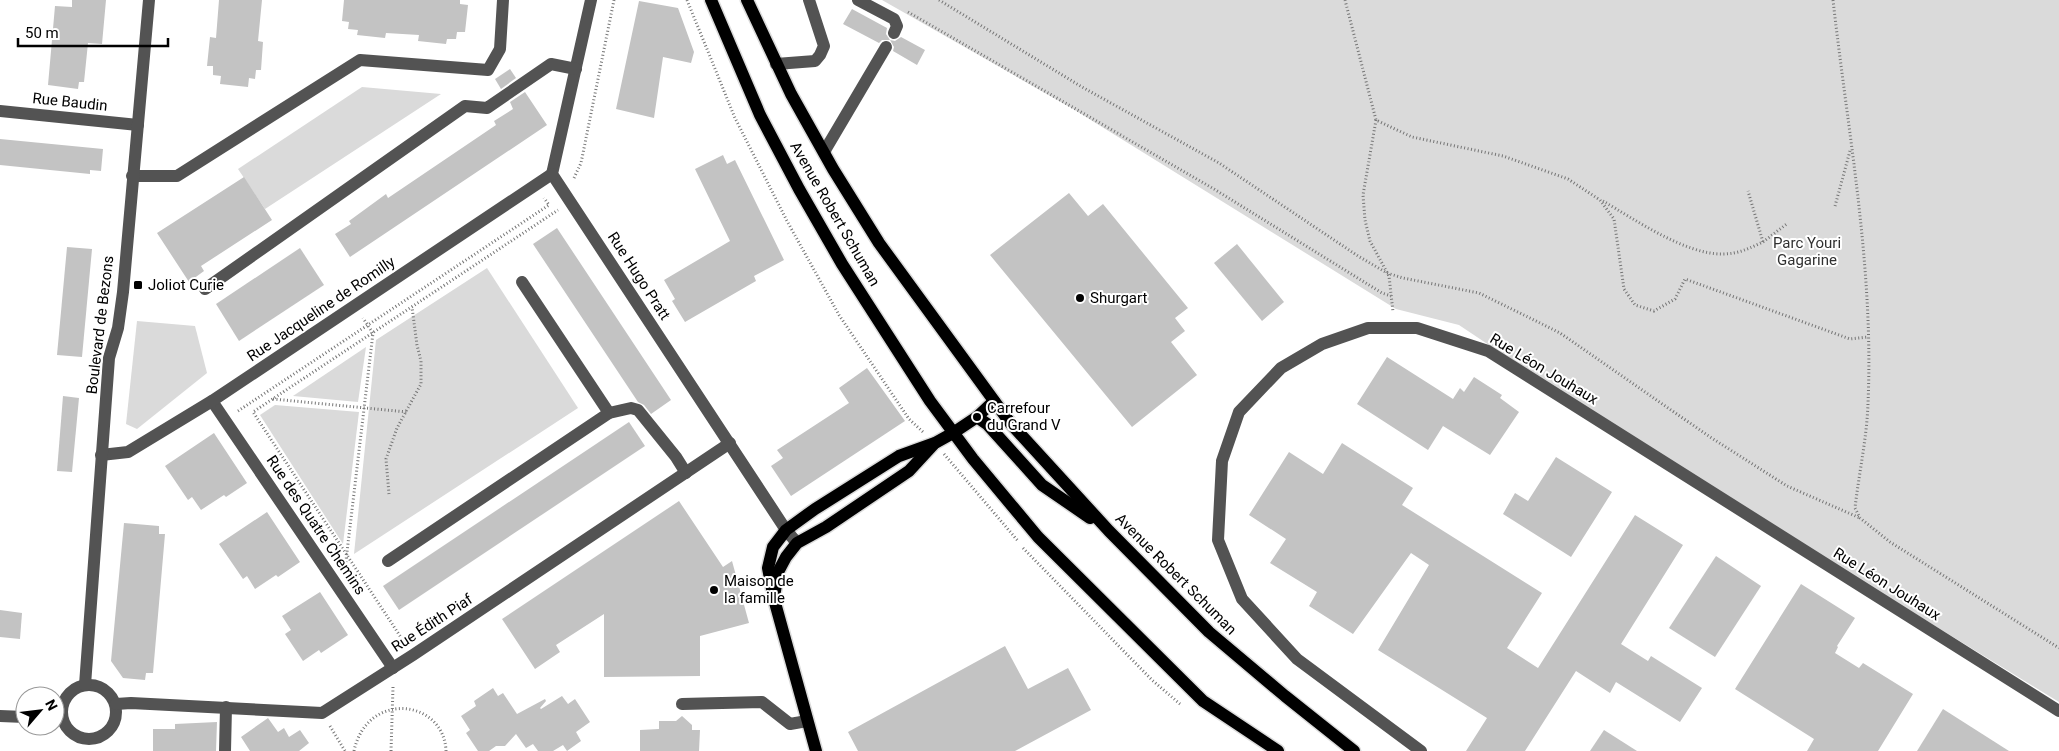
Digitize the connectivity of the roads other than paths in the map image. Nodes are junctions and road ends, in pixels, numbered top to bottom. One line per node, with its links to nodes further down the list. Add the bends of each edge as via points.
1 (149, 0): 13 (street, Boulevard de Bezons)
2 (503, 0): 16 (street, via 500,49 488,70 360,60 177,176)
3 (591, 0): 11 (street)
4 (711, 0): 23 (main road, Avenue Robert Schuman, via 760,115 799,189 848,272)
5 (746, 0): 10 (main road, Avenue Robert Schuman)
6 (809, 0): 10 (street, via 823,50 815,61)
7 (858, 0): 8 (street, via 894,19 897,26)
8 (894, 33)
9 (886, 47): 14 (street)
10 (776, 64): 14 (main road, Avenue Robert Schuman)
11 (576, 68): 15 (street); 18 (street, via 551,64 487,108 465,106)
12 (0, 111): 13 (street, Rue Baudin)
13 (138, 125): 16 (street, Boulevard de Bezons)
14 (824, 152): 20 (main road, Avenue Robert Schuman, via 879,243)
15 (552, 174): 19 (street, Rue Jacqueline de Romilly); 24 (street, Rue Hugo Pratt)
16 (132, 176): 26 (street, Boulevard de Bezons, via 123,292 118,328 109,358)
17 (522, 282): 21 (street)
18 (204, 289)
19 (212, 401): 26 (street, Rue Jacqueline de Romilly, via 128,452); 33 (street, Rue des Quatre Chemins)
20 (994, 401): 22 (main road); 29 (main road, Avenue Robert Schuman)
21 (609, 413): 27 (street, via 630,408 638,410); 31 (street)
22 (977, 417): 23 (main road); 29 (main road, via 1042,485)
23 (953, 433): 25 (main road); 47 (main road, Avenue Robert Schuman, via 1038,537 1119,620 1203,701)
24 (730, 443): 27 (street, Rue Édith Piaf); 28 (street, Rue Hugo Pratt)
25 (934, 443): 28 (main road, via 899,456); 30 (main road, via 909,471)
26 (102, 455): 34 (street, Boulevard de Bezons)
27 (686, 473): 33 (street, Rue Édith Piaf)
28 (786, 530): 30 (street, Rue Hugo Pratt); 32 (main road, via 772,547 768,568)
29 (1109, 532): 48 (main road, Avenue Robert Schuman, via 1209,632)
30 (797, 543): 32 (main road, via 778,572)
31 (388, 561)
32 (774, 599): 42 (main road)
33 (393, 668): 38 (street, Rue Édith Piaf, via 322,713)
34 (85, 685): 35 (street, via 77,687); 36 (street, via 107,691)
35 (65, 699)
36 (116, 704): 38 (street); 44 (street, via 115,722 110,730)
37 (682, 704): 42 (street, via 762,702 790,724)
38 (226, 707): 45 (street)
39 (2059, 711): 49 (street, Rue Léon Jouhaux, via 1488,351 1417,328 1368,328 1322,344 1282,368 1239,412 1222,462 1218,540 1242,599 1297,659)
40 (0, 716): 41 (street)
41 (15, 717)
42 (807, 721): 46 (main road)
43 (65, 726): 44 (street)
44 (85, 745)
45 (225, 751)
46 (816, 751)
47 (1278, 751)
48 (1354, 751)
49 (1421, 751)

